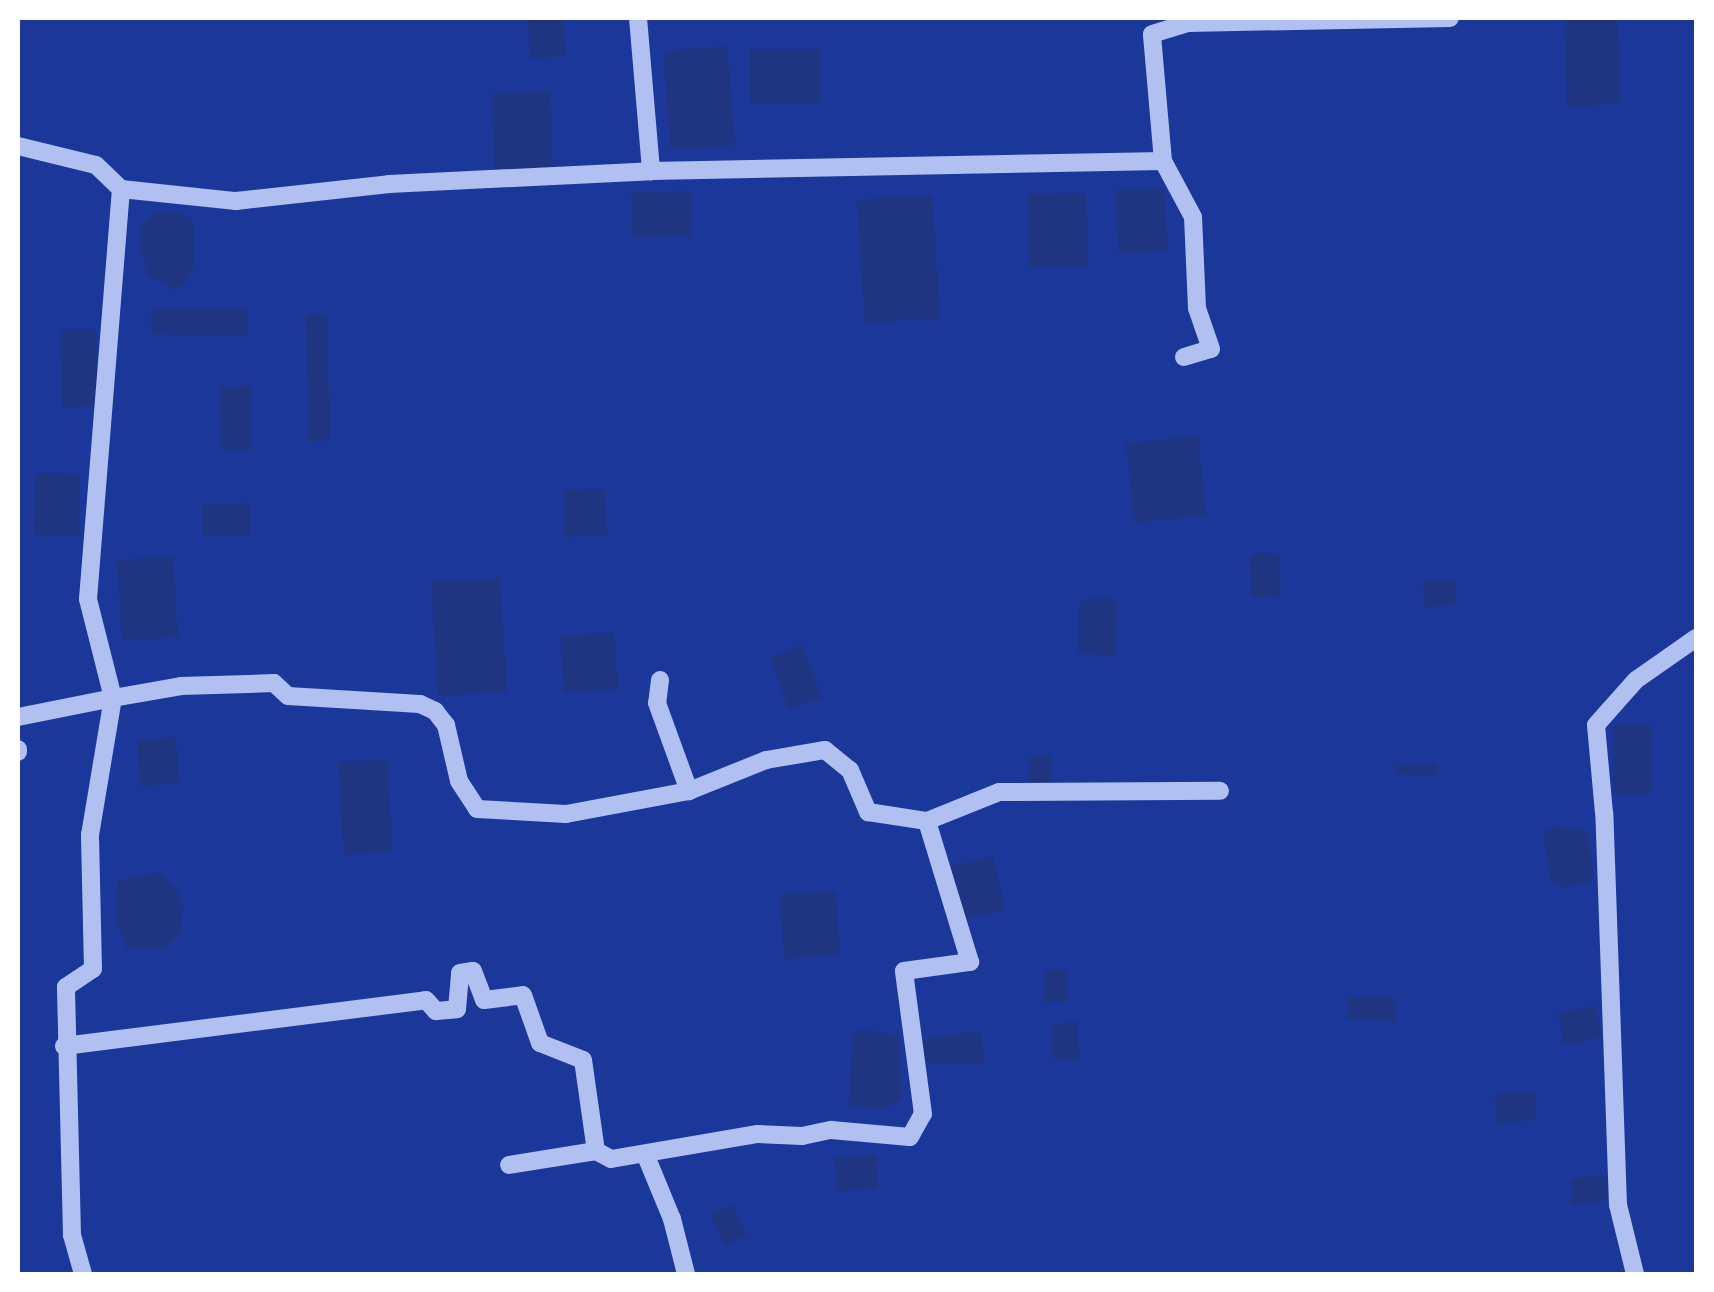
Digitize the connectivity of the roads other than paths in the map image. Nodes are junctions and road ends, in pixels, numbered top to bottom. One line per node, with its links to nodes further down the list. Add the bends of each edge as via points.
1 (638, 18): 5 (street)
2 (1450, 18): 4 (street, via 1187,23 1152,34)
3 (18, 146): 6 (street, via 96,165)
4 (1163, 160): 5 (street); 7 (street, via 1193,216 1198,308 1212,350)
5 (652, 171): 6 (street, via 389,184 236,201)
6 (121, 189): 10 (street, via 88,599)
7 (1184, 357)
8 (1696, 638): 21 (street, via 1636,680 1596,725 1618,1205)
9 (660, 680): 12 (street, via 657,703)
10 (113, 698): 11 (street); 12 (street, via 181,686 274,683 288,696 420,704 446,725 459,781 477,810 566,814); 15 (street, via 90,836 93,969 66,986)
11 (18, 717)
12 (689, 790): 14 (street, via 766,760 826,750 850,770 868,812)
13 (1220, 790): 14 (street, via 999,792)
14 (928, 822): 17 (street, via 970,962 904,971 923,1114 910,1137 831,1130 758,1134)
15 (64, 1046): 16 (street, via 426,1000 436,1011 457,1009 460,973 473,972 484,1000 522,995 540,1042 583,1060); 19 (street, via 72,1235)
16 (596, 1151): 17 (street, via 612,1159); 18 (street)
17 (646, 1156): 20 (street)
18 (509, 1165)
19 (83, 1274)
20 (686, 1274)
21 (1635, 1274)

